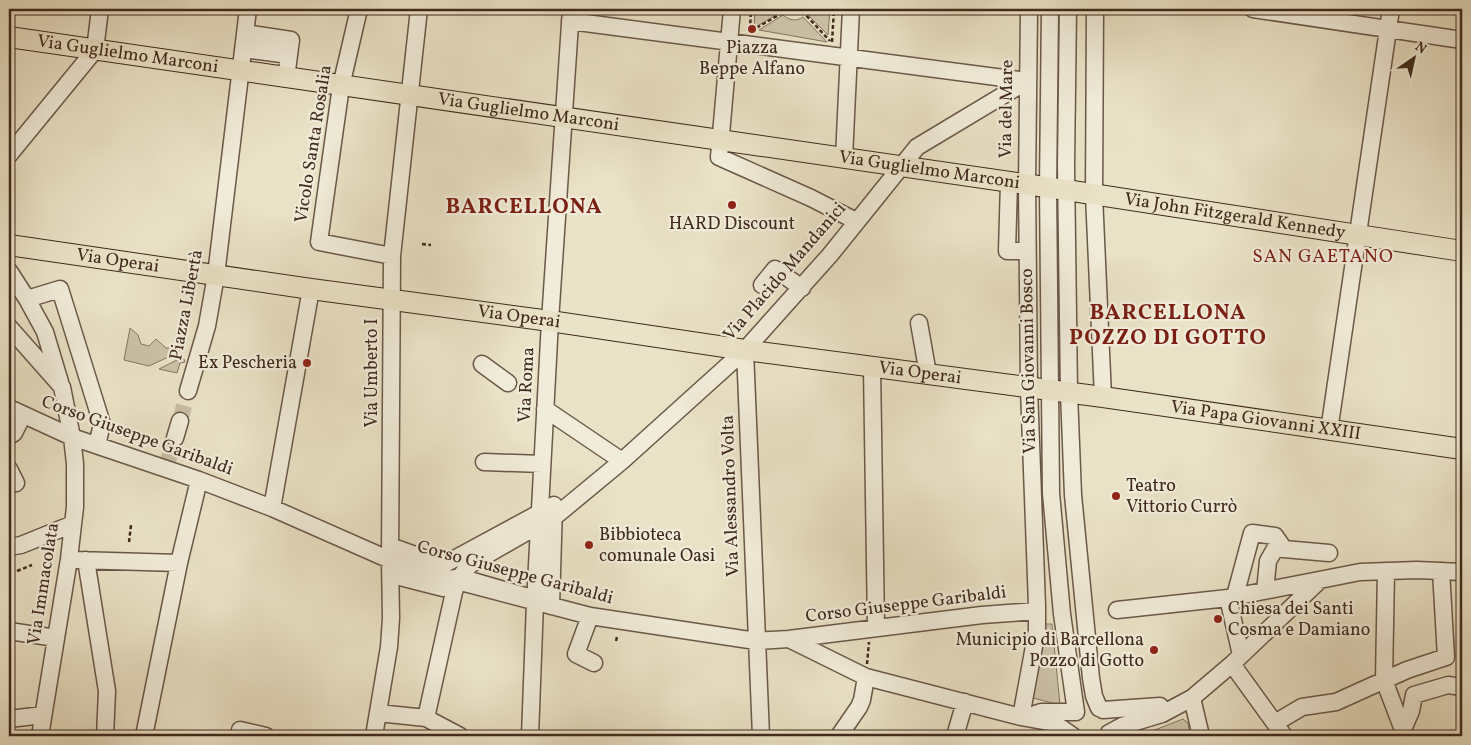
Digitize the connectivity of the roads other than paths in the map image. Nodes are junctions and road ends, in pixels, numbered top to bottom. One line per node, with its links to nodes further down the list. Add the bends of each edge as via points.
1 (100, 9): 19 (street)
2 (248, 9): 17 (street, Piazza Libertà)
3 (359, 9): 24 (street, Vicolo Santa Rosalia)
4 (419, 9): 25 (street, Via Umberto I)
5 (732, 9): 18 (street)
6 (851, 9): 20 (street)
7 (1029, 9): 23 (street, Via del Mare)
8 (1050, 9): 32 (street, Via San Giovanni Bosco)
9 (1068, 9): 32 (street, Via San Giovanni Bosco)
10 (1095, 9): 33 (street)
11 (1253, 9): 14 (street)
12 (1391, 9): 14 (street)
13 (571, 15): 18 (street); 26 (street, Via Roma)
14 (1388, 29): 16 (street); 35 (street)
15 (9, 37): 19 (main road, Via Guglielmo Marconi)
16 (1462, 40)
17 (244, 41): 21 (street, Piazza Libertà); 22 (street, via 289,55)
18 (729, 41): 20 (street); 27 (street)
19 (95, 50): 21 (main road, Via Guglielmo Marconi); 28 (street)
20 (849, 56): 23 (street); 29 (street)
21 (241, 72): 22 (main road, Via Guglielmo Marconi); 40 (street, Piazza Libertà)
22 (286, 78): 24 (main road, Via Guglielmo Marconi)
23 (1027, 81): 30 (street, Via Placido Mandanici, via 917,146); 31 (street, Via del Mare)
24 (341, 86): 25 (main road, Via Guglielmo Marconi); 38 (street, Vicolo Santa Rosalia, via 319,242)
25 (411, 96): 26 (main road, Via Guglielmo Marconi); 38 (street, Via Umberto I)
26 (565, 119): 27 (main road, Via Guglielmo Marconi); 46 (street, Via Roma)
27 (720, 141): 29 (main road, Via Guglielmo Marconi); 34 (street, via 719,157)
28 (9, 155)
29 (844, 158): 30 (main road, Via Guglielmo Marconi)
30 (900, 166): 31 (main road, Via Guglielmo Marconi); 34 (street, Via Placido Mandanici)
31 (1018, 187): 32 (main road, Via Guglielmo Marconi); 56 (street, Via del Mare, via 1027,251)
32 (1057, 189): 33 (main road, Via John Fitzgerald Kennedy); 57 (street, Via San Giovanni Bosco); 58 (street, Via San Giovanni Bosco)
33 (1094, 195): 35 (main road, Via John Fitzgerald Kennedy); 59 (street)
34 (856, 221): 43 (street, Via Placido Mandanici)
35 (1358, 235): 37 (main road, Via John Fitzgerald Kennedy); 63 (street)
36 (9, 245): 40 (main road, Via Operai)
37 (1462, 251)
38 (392, 256): 45 (street, Via Umberto I)
39 (9, 271): 44 (street, Via Immacolata)
40 (216, 275): 42 (main road, Via Operai); 54 (street, Piazza Libertà, via 207,326)
41 (762, 285): 43 (street, via 775,270)
42 (310, 288): 45 (main road, Via Operai); 73 (street)
43 (802, 288): 49 (street, Via Placido Mandanici)
44 (28, 299): 55 (street, Via Immacolata, via 45,332); 67 (street, via 60,289 102,424)
45 (391, 299): 46 (main road, Via Operai); 81 (street, Via Umberto I)
46 (550, 321): 49 (main road, Via Operai); 60 (street, Via Roma)
47 (918, 323): 52 (street)
48 (9, 328): 55 (street)
49 (745, 350): 51 (main road, Via Operai); 69 (street, Via Placido Mandanici); 98 (street, Via Alessandro Volta)
50 (482, 364): 53 (street)
51 (872, 367): 52 (main road, Via Operai); 94 (street)
52 (928, 374): 56 (main road, Via Operai)
53 (508, 383)
54 (190, 385)
55 (62, 387): 65 (street, Via Immacolata)
56 (1028, 388): 57 (main road, Via Operai); 92 (street, Via del Mare)
57 (1049, 390): 58 (main road, Via Papa Giovanni XXIII); 109 (street, Via San Giovanni Bosco, via 1051,493 1062,614)
58 (1069, 393): 59 (main road, Via Papa Giovanni XXIII); 108 (street, Via San Giovanni Bosco, via 1073,495 1083,612 1094,696)
59 (1103, 397): 63 (main road, Via Papa Giovanni XXIII)
60 (546, 409): 69 (street); 71 (street, Via Roma)
61 (16, 412): 64 (street, via 14,434); 65 (street, Corso Giuseppe Garibaldi)
62 (180, 421): 66 (street)
63 (1329, 431): 68 (main road, Via Papa Giovanni XXIII)
64 (9, 436)
65 (72, 437): 67 (street, Corso Giuseppe Garibaldi); 75 (street, Via Immacolata, via 76,484)
66 (175, 438)
67 (98, 445): 72 (street, Corso Giuseppe Garibaldi, via 167,465)
68 (1462, 449)
69 (622, 460): 74 (street, Via Placido Mandanici, via 577,498)
70 (484, 462): 71 (street)
71 (542, 464): 74 (street, Via Roma)
72 (199, 480): 73 (street, Corso Giuseppe Garibaldi); 82 (street)
73 (272, 508): 81 (street, Corso Giuseppe Garibaldi)
74 (544, 518): 81 (street, via 443,565 393,547); 86 (street, via 471,564); 90 (street, Via Roma)
75 (73, 524): 77 (street); 79 (street, Via Immacolata)
76 (1279, 542): 78 (street, via 1284,549); 88 (street, via 1268,561); 89 (street, via 1274,536 1252,533)
77 (9, 547)
78 (1329, 553)
79 (69, 559): 80 (street); 96 (street, Via Immacolata)
80 (86, 560): 82 (street); 120 (street, via 107,691)
81 (392, 561): 86 (street, Corso Giuseppe Garibaldi); 110 (street, Via Umberto I, via 391,618)
82 (179, 563): 121 (street)
83 (1386, 571): 84 (street); 87 (street, via 1360,572); 103 (street)
84 (1441, 571): 85 (street); 101 (street, via 1446,657)
85 (1462, 572)
86 (456, 579): 90 (street, Corso Giuseppe Garibaldi); 113 (street)
87 (1319, 581): 88 (street); 99 (street)
88 (1265, 591): 89 (street)
89 (1232, 597): 91 (street); 99 (street)
90 (535, 601): 93 (street, Corso Giuseppe Garibaldi); 126 (street, Via Roma)
91 (1117, 610)
92 (1037, 611): 94 (street, Corso Giuseppe Garibaldi); 112 (street, Via del Mare, via 1037,630)
93 (590, 616): 98 (street, Corso Giuseppe Garibaldi); 100 (street, via 576,654)
94 (873, 627): 97 (street, Corso Giuseppe Garibaldi)
95 (9, 632): 96 (street)
96 (56, 638): 111 (street, Via Immacolata)
97 (789, 639): 98 (street, Corso Giuseppe Garibaldi); 102 (street)
98 (756, 641): 127 (street, Via Alessandro Volta)
99 (1237, 659): 106 (street); 116 (street)
100 (594, 662)
101 (1407, 670): 103 (street); 105 (street)
102 (866, 678): 107 (street); 128 (street, via 859,707)
103 (1384, 680): 116 (street, via 1336,702 1302,707); 117 (street)
104 (1462, 687): 105 (street, via 1448,684)
105 (1414, 695): 117 (street)
106 (1187, 700): 108 (street, via 1140,708); 118 (street, via 1162,714 1122,726); 131 (street)
107 (965, 702): 112 (street); 129 (street)
108 (1101, 709): 109 (street, via 1087,706); 118 (street, Via San Giovanni Bosco, via 1109,720)
109 (1076, 712): 112 (street, via 1041,712); 130 (street, Via San Giovanni Bosco, via 1071,722)
110 (378, 713): 113 (street); 124 (street, Via Umberto I)
111 (43, 715): 114 (street); 119 (street, Via Immacolata)
112 (1021, 717): 115 (street)
113 (426, 718): 125 (street)
114 (9, 719)
115 (1054, 729): 130 (street)
116 (1280, 730)
117 (1402, 733)
118 (1108, 735)
119 (40, 736)
120 (105, 736)
121 (144, 736)
122 (240, 736): 123 (street, via 240,730)
123 (266, 736)
124 (374, 736)
125 (460, 736)
126 (530, 736)
127 (761, 736)
128 (839, 736)
129 (956, 736)
130 (1074, 736)
131 (1201, 736)

